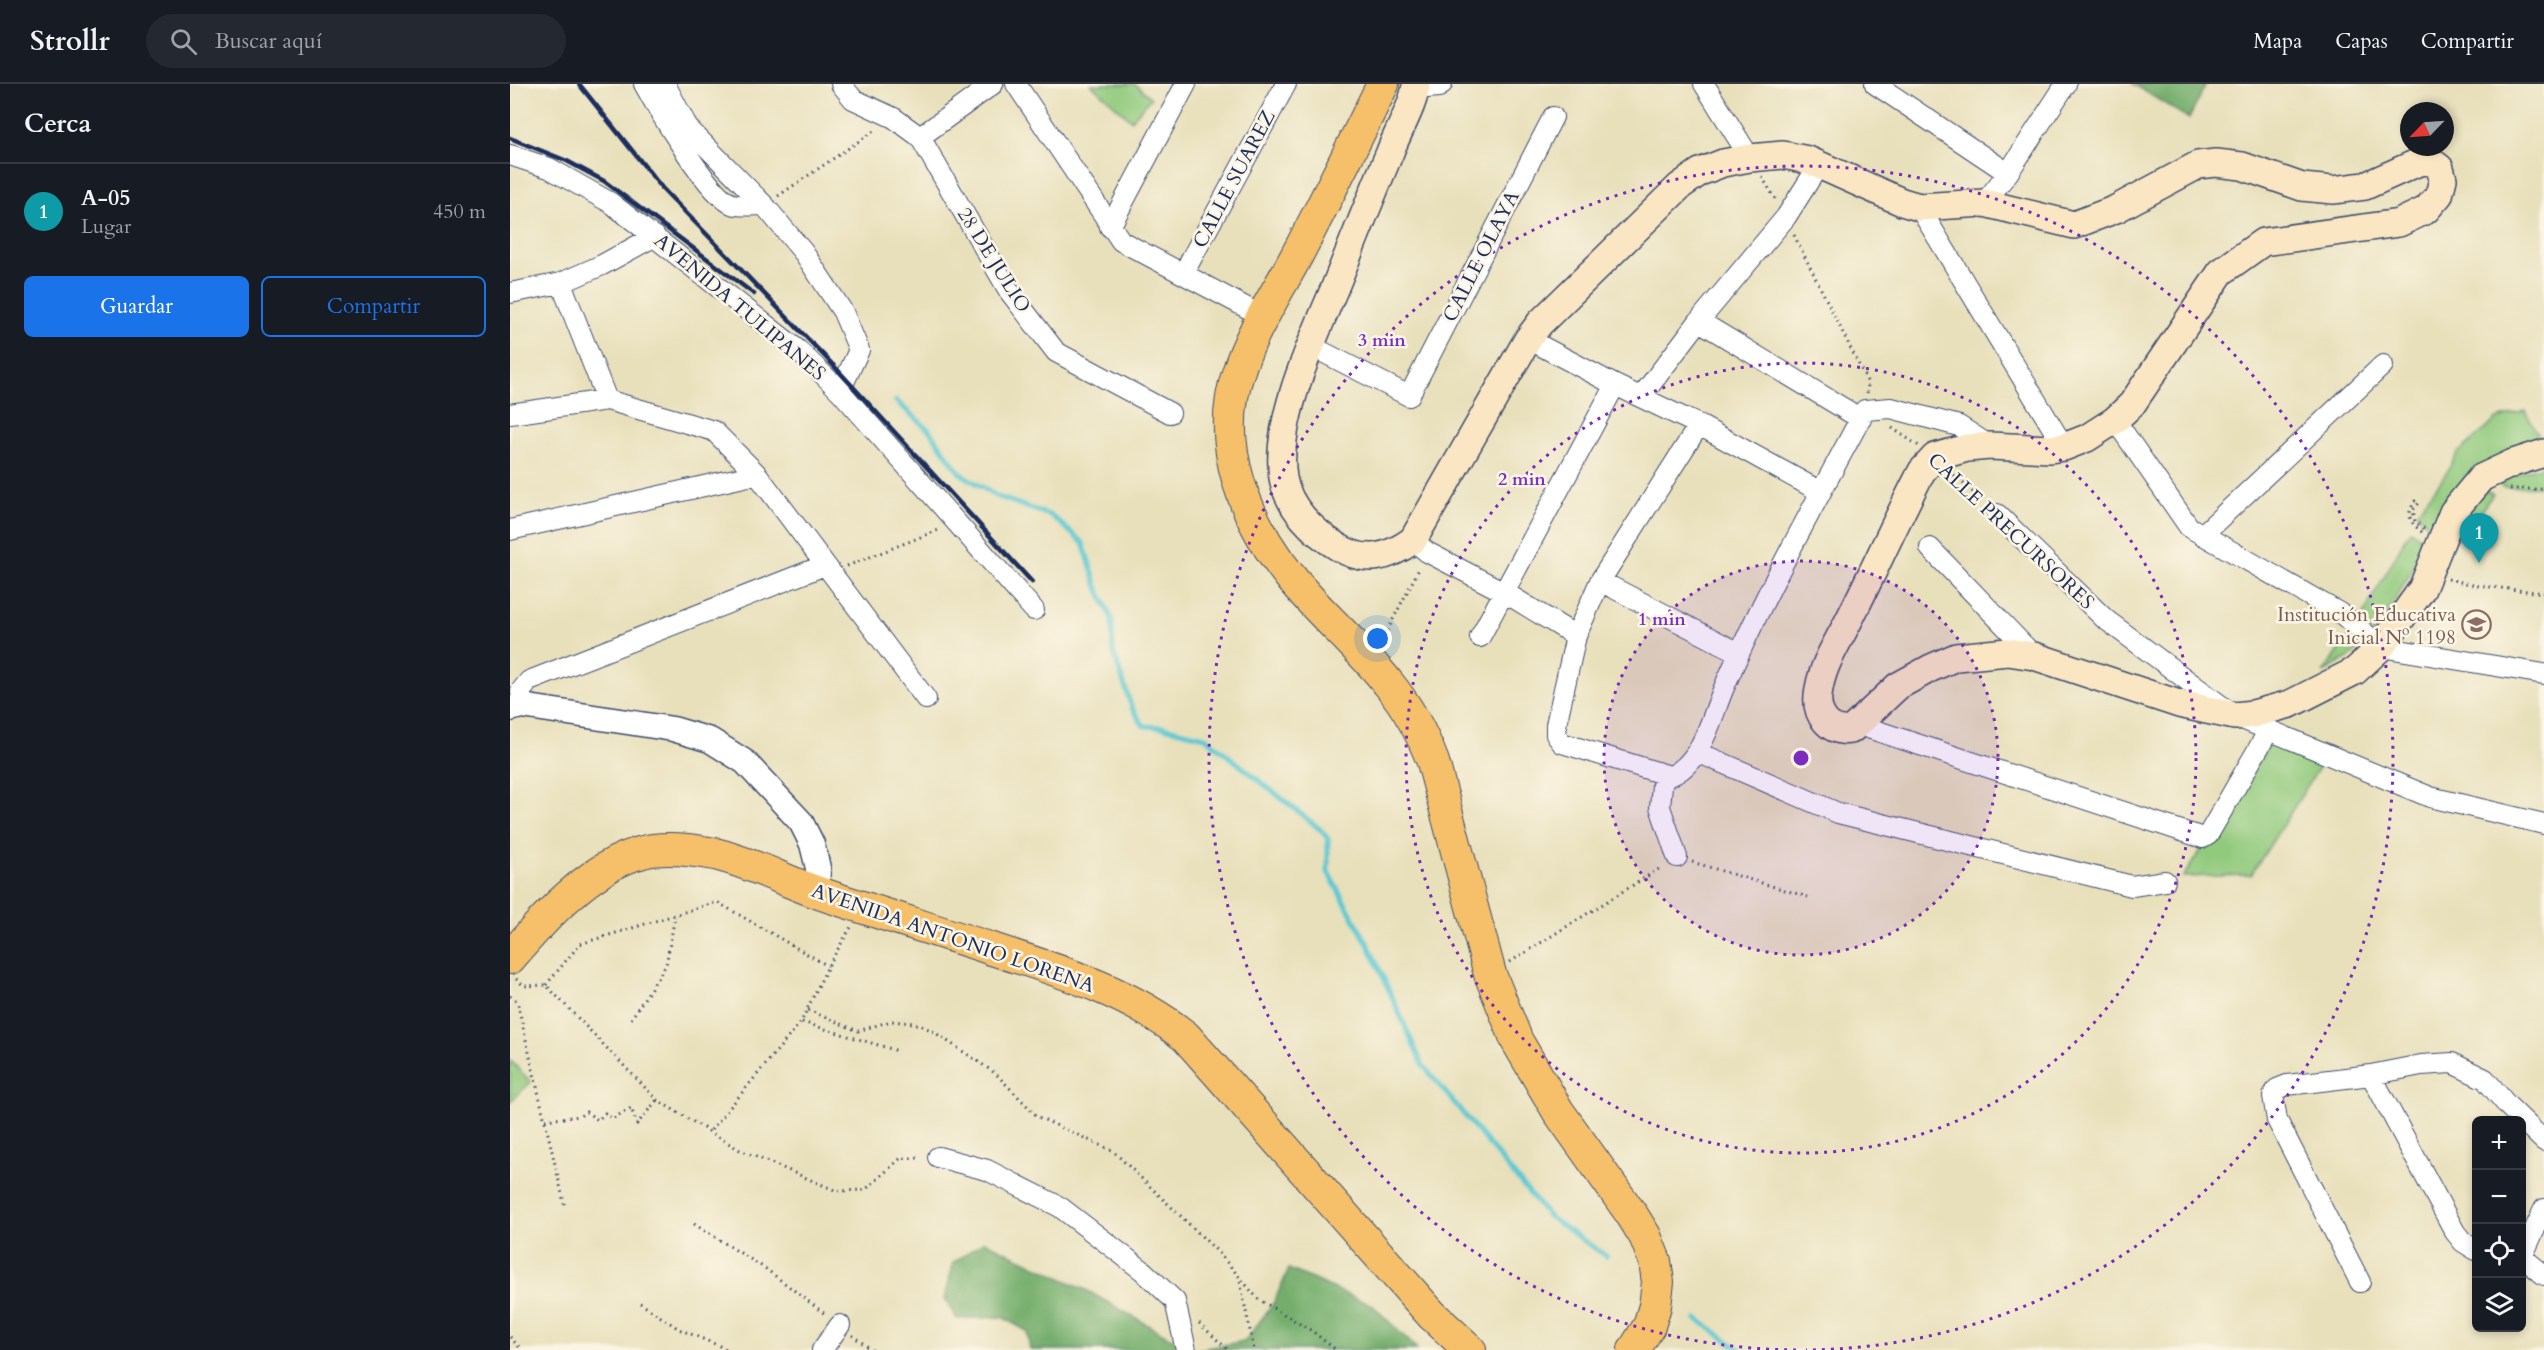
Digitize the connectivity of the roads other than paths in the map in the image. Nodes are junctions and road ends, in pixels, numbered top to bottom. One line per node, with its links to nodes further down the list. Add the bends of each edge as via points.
1 (644, 84): 21 (street, via 717,194 732,204)
2 (665, 84): 21 (street, via 688,128)
3 (842, 84): 15 (street, 28 DE JULIO, via 854,99 894,118)
4 (993, 84): 15 (street)
5 (1016, 84): 23 (street)
6 (1186, 84): 23 (street)
7 (1286, 84): 25 (street, CALLE SUAREZ)
8 (1383, 84): 28 (highway)
9 (1442, 84): 12 (street)
10 (1875, 84): 19 (street)
11 (2066, 84): 19 (street)
12 (1416, 86): 31 (main road)
13 (1705, 87): 17 (street)
14 (1553, 117): 31 (street, CALLE OLAYA, via 1409,396)
15 (920, 137): 37 (street, 28 DE JULIO, via 1009,291 1056,352)
16 (510, 155): 24 (street, AVENIDA TULIPANES, via 549,168 591,191)
17 (1750, 158): 18 (main road, via 1783,156); 30 (main road, via 1700,172 1680,186)
18 (1818, 165): 22 (main road); 29 (street, via 1786,217)
19 (2008, 174): 20 (street)
20 (1983, 203): 22 (main road); 40 (main road, via 2074,225 2115,209 2198,165 2242,166 2302,187 2333,189 2365,186 2421,161 2440,168 2443,179 2439,195 2426,210 2398,223 2263,242 2221,272 2146,385)
21 (764, 205): 34 (street, via 804,253 851,329 859,350)
22 (1919, 207): 43 (street)
23 (1110, 226): 25 (street, via 1121,241)
24 (656, 236): 26 (street); 34 (street, AVENIDA TULIPANES, via 798,350)
25 (1183, 274): 28 (street)
26 (561, 283): 27 (street); 36 (street)
27 (510, 293)
28 (1264, 316): 87 (highway, via 1242,361 1233,393 1231,419 1238,484 1273,555 1377,671 1423,737 1490,974 1517,1041 1540,1083 1632,1215 1655,1261 1655,1306 1649,1326)
29 (1699, 321): 35 (street); 39 (street)
30 (1528, 339): 33 (street); 50 (main road)
31 (1311, 346): 50 (main road, via 1288,412 1281,461 1288,495 1317,532 1362,558)
32 (2383, 365): 49 (street)
33 (1615, 385): 35 (street); 54 (street)
34 (840, 391): 55 (street, AVENIDA TULIPANES)
35 (1641, 397): 41 (street)
36 (607, 400): 38 (street); 45 (street, via 714,431)
37 (1170, 413)
38 (510, 414)
39 (1863, 414): 42 (street, via 1891,408 1959,426); 46 (street)
40 (2115, 420): 43 (main road); 49 (street, via 2176,510)
41 (1699, 424): 46 (street); 53 (street)
42 (1990, 446): 43 (main road); 65 (main road, via 1935,457 1922,471 1833,646 1823,670 1818,699 1824,722 1844,731)
43 (2064, 447)
44 (2544, 453): 58 (main road, via 2481,477 2459,503 2422,589)
45 (757, 474): 48 (street); 52 (street)
46 (1821, 492): 59 (street)
47 (1997, 514): 64 (street, CALLE PRECURSORES, via 2105,619)
48 (510, 530)
49 (2202, 535): 58 (street, via 2343,615)
50 (1420, 546): 54 (street)
51 (1930, 548): 60 (street)
52 (828, 568): 62 (street); 63 (street, via 529,681)
53 (1600, 581): 56 (street); 59 (street)
54 (1504, 592): 56 (street); 57 (street)
55 (1034, 610)
56 (1576, 636): 68 (street, via 1556,735 1562,743)
57 (1480, 637)
58 (2380, 647): 61 (street); 64 (main road, via 2355,671 2290,704)
59 (1739, 653): 67 (street)
60 (2034, 656): 64 (main road, via 2179,704); 65 (main road, via 2008,652 1956,657 1898,686)
61 (2544, 674)
62 (926, 699)
63 (516, 707): 72 (street, via 673,729 710,740 728,751 745,762 801,822 818,868)
64 (2235, 716): 66 (street, CALLE PRECURSORES)
65 (1858, 725): 66 (street, via 2203,838)
66 (2269, 730): 69 (street, CALLE PRECURSORES, via 2430,797)
67 (1697, 752): 68 (street, via 1681,772); 71 (street, via 1838,813 2132,886)
68 (1663, 775): 70 (street, via 1660,807)
69 (2544, 824)
70 (1677, 857)
71 (2165, 881)
72 (817, 893): 73 (highway, AVENIDA ANTONIO LORENA, via 713,854 676,849 643,852 578,888); 86 (highway, AVENIDA ANTONIO LORENA, via 1071,974 1168,1023 1209,1062 1432,1315)
73 (510, 958)
74 (2371, 1075): 75 (street, via 2421,1065 2452,1064 2485,1079); 78 (street, via 2455,1232); 82 (street, via 2287,1086 2277,1089 2273,1096 2277,1120)
75 (2544, 1141)
76 (939, 1157): 85 (street, via 987,1170 1060,1207 1142,1270 1175,1301)
77 (2544, 1209): 79 (street)
78 (2472, 1248)
79 (2526, 1248)
80 (2526, 1260): 81 (street)
81 (2544, 1275)
82 (2360, 1282)
83 (840, 1325): 84 (street)
84 (822, 1350)
85 (1186, 1350)
86 (1470, 1350)
87 (1634, 1350)

